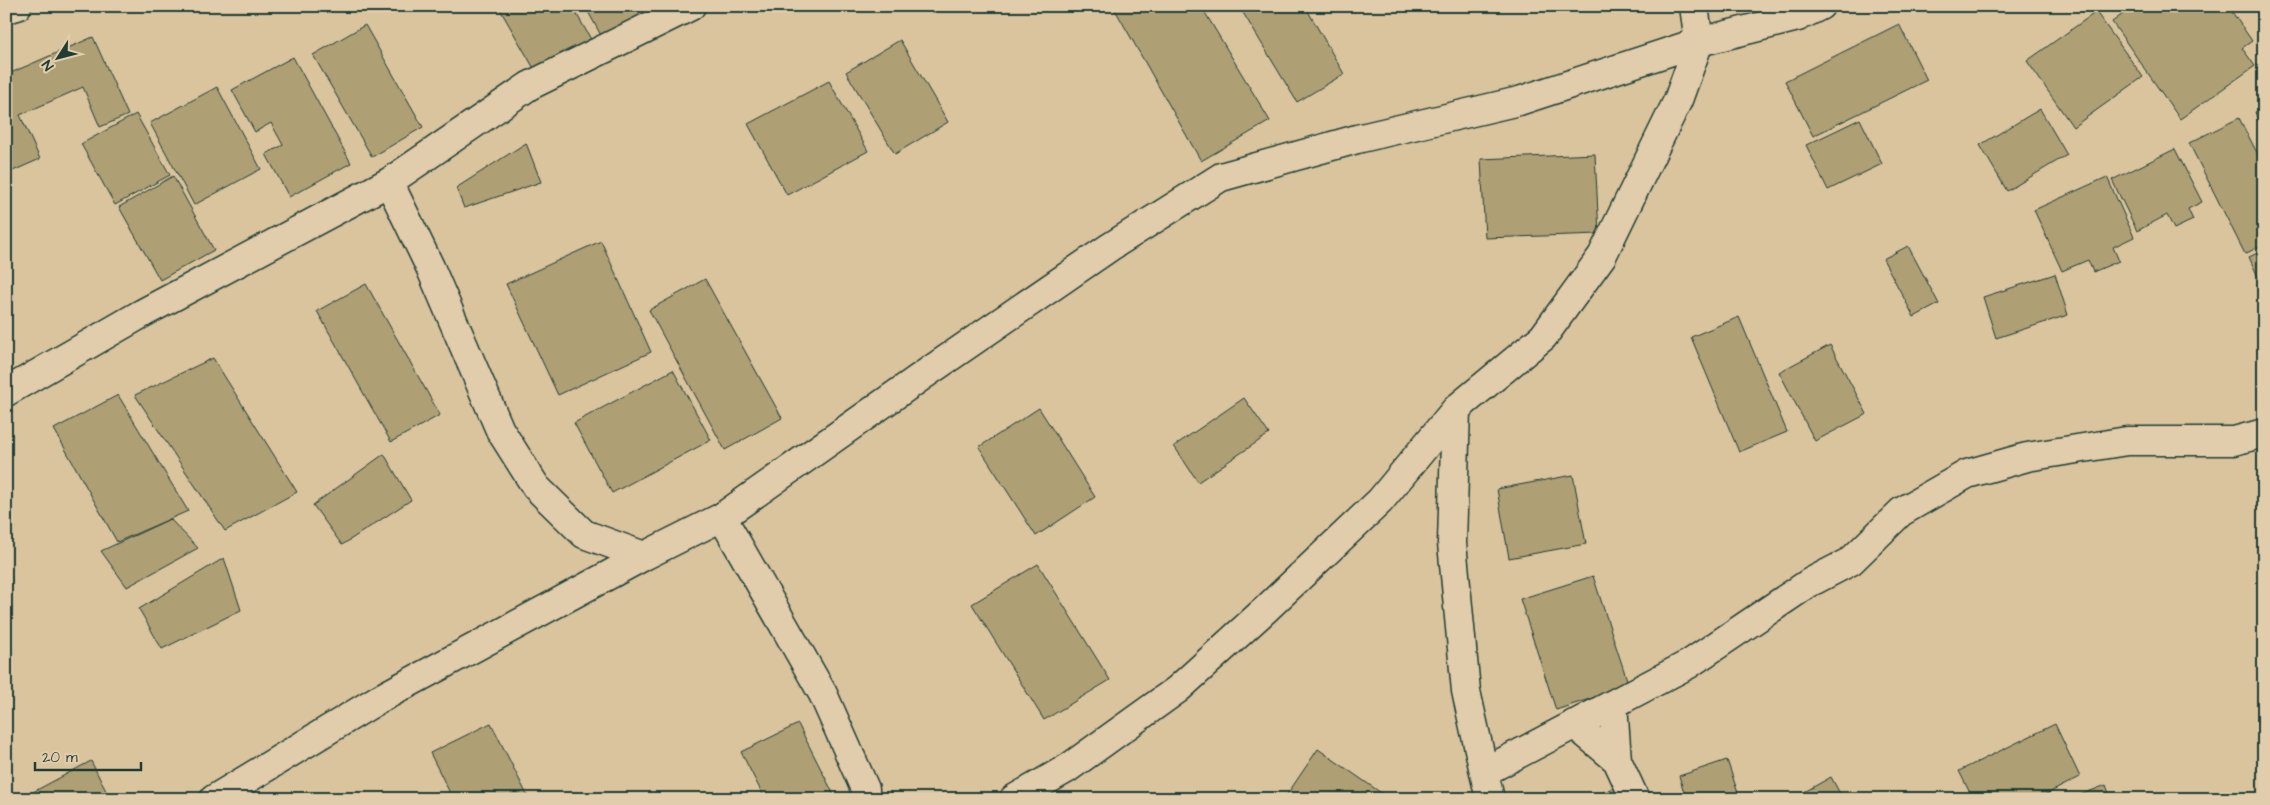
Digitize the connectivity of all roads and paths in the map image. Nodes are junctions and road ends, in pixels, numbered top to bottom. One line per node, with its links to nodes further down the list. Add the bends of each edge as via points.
1 (17, 6): 5 (street)
2 (691, 6): 7 (street, via 529,86)
3 (1694, 6): 6 (street)
4 (1820, 6): 6 (street, via 1798,17)
5 (6, 9)
6 (1700, 42): 9 (street, via 1678,100 1602,256 1544,336); 11 (street, via 1519,101 1357,139 1221,177 1110,247)
7 (389, 182): 8 (street, via 143,313); 12 (street, via 430,267 500,430 536,487 584,534)
8 (6, 392)
9 (1456, 409): 16 (street, via 1452,543 1466,691); 19 (street, via 1380,501 1178,689 1068,768)
10 (2264, 433): 13 (street, via 2234,441 2127,441 2027,457 1967,474 1901,512 1851,561 1809,583 1689,664)
11 (722, 518): 12 (street); 17 (street, via 823,694)
12 (644, 556): 18 (street, via 379,699)
13 (1613, 704): 14 (street); 15 (street)
14 (1574, 724): 15 (street); 16 (street)
15 (1617, 760): 21 (street)
16 (1484, 772): 20 (street)
17 (870, 795)
18 (214, 799)
19 (1014, 799)
20 (1490, 799)
21 (1635, 799)

